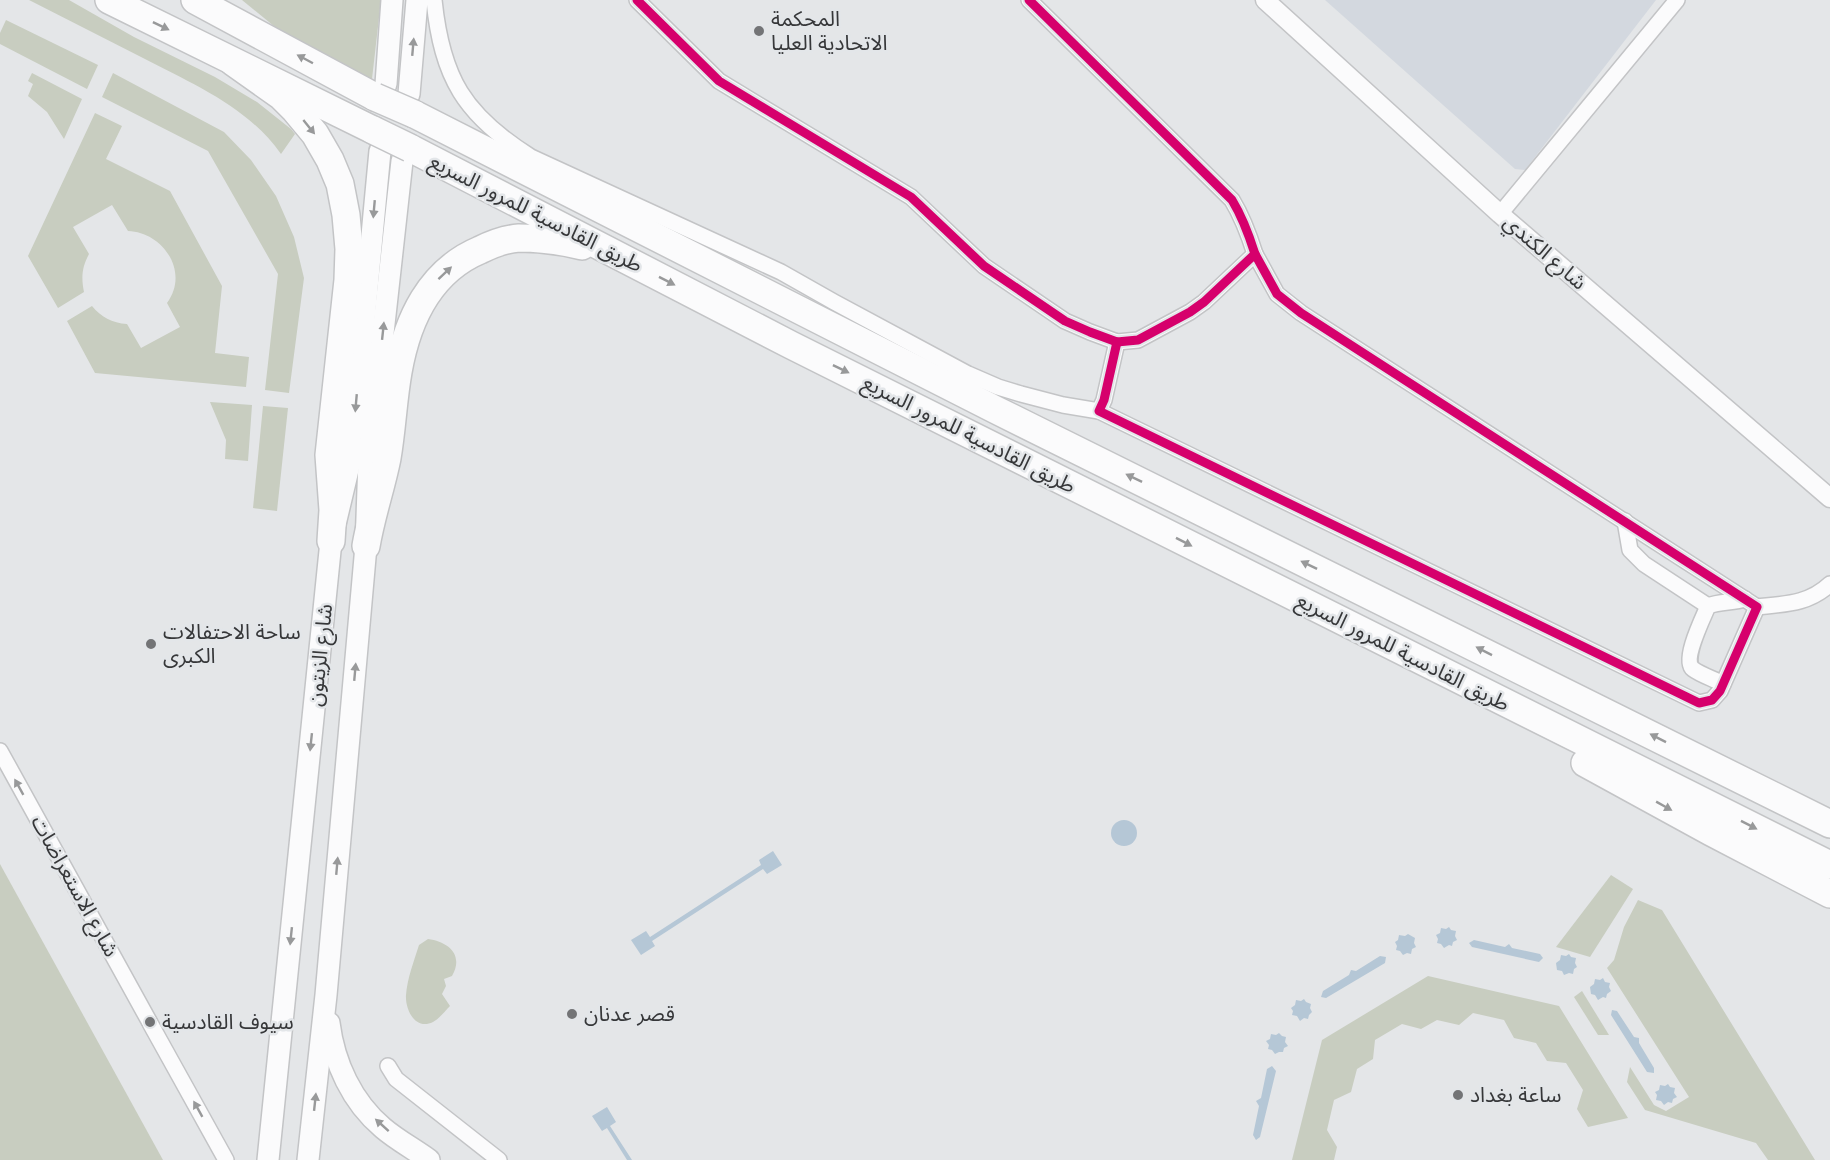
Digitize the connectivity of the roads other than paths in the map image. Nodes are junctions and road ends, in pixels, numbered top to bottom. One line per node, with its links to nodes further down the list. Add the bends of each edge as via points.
1 (109, 0): 10 (highway, طريق القادسية للمرور السريع, one-way to 10)
2 (195, 0): 11 (highway, طريق القادسية للمرور السريع, one-way to 2)
3 (392, 0): 11 (main road)
4 (417, 0): 12 (main road, one-way to 4)
5 (434, 0): 19 (street, via 444,59 464,98 482,121 531,157 781,272 968,374 1009,390)
6 (637, 0): 18 (street, via 719,81 911,197 984,266 1032,300 1065,321)
7 (1029, 0): 17 (street, via 1232,200)
8 (1265, 0): 15 (street, شارع الكندي)
9 (1677, 0): 15 (street)
10 (233, 62): 13 (highway, طريق القادسية للمرور السريع); 23 (highway, one-way to 23, via 281,96 315,134 340,184 349,249 329,455)
11 (380, 91): 12 (highway, طريق القادسية للمرور السريع, bridge)
12 (412, 104): 31 (highway, طريق القادسية للمرور السريع, one-way to 12, via 996,410)
13 (376, 141): 14 (highway, طريق القادسية للمرور السريع, bridge); 23 (main road, شارع الزيتون, one-way to 23, via 351,457)
14 (406, 154): 16 (highway, طريق القادسية للمرور السريع); 21 (main road, شارع الزيتون, one-way to 14, via 369,460)
15 (1500, 214): 20 (street, شارع الكندي)
16 (611, 252): 24 (highway, one-way to 16, via 387,458 403,350 413,317 427,291 468,255 518,238); 28 (highway, طريق القادسية للمرور السريع, one-way to 28)
17 (1255, 254): 18 (street, via 1190,312 1138,340); 22 (street, via 1277,294 1301,313)
18 (1118, 342): 19 (street)
19 (1099, 411): 29 (street, via 1699,703 1713,700)
20 (1830, 498)
21 (368, 516): 23 (main road, via 364,499 356,491 346,497); 24 (main road, شارع الزيتون)
22 (1625, 521): 26 (street); 27 (street, via 1630,550 1644,564)
23 (334, 529): 37 (main road, شارع الزيتون, one-way to 37)
24 (366, 546): 34 (main road, شارع الزيتون, one-way to 24)
25 (1830, 584): 26 (street, via 1802,602)
26 (1751, 603): 27 (street); 29 (street)
27 (1708, 606): 29 (street, via 1689,663)
28 (1397, 649): 32 (highway, طريق القادسية للمرور السريع, one-way to 32); 33 (highway, one-way to 33, via 1573,756)
29 (1723, 684)
30 (0, 751): 36 (street, شارع الاستعراضات, one-way to 30)
31 (1830, 824)
32 (1830, 866)
33 (1830, 894)
34 (326, 995): 38 (main road, شارع الزيتون, one-way to 34); 39 (main road, one-way to 34, via 383,1127 358,1101 342,1074 331,1038)
35 (388, 1066): 40 (street, via 396,1079)
36 (226, 1160)
37 (268, 1160)
38 (308, 1160)
39 (429, 1160)
40 (499, 1160)

